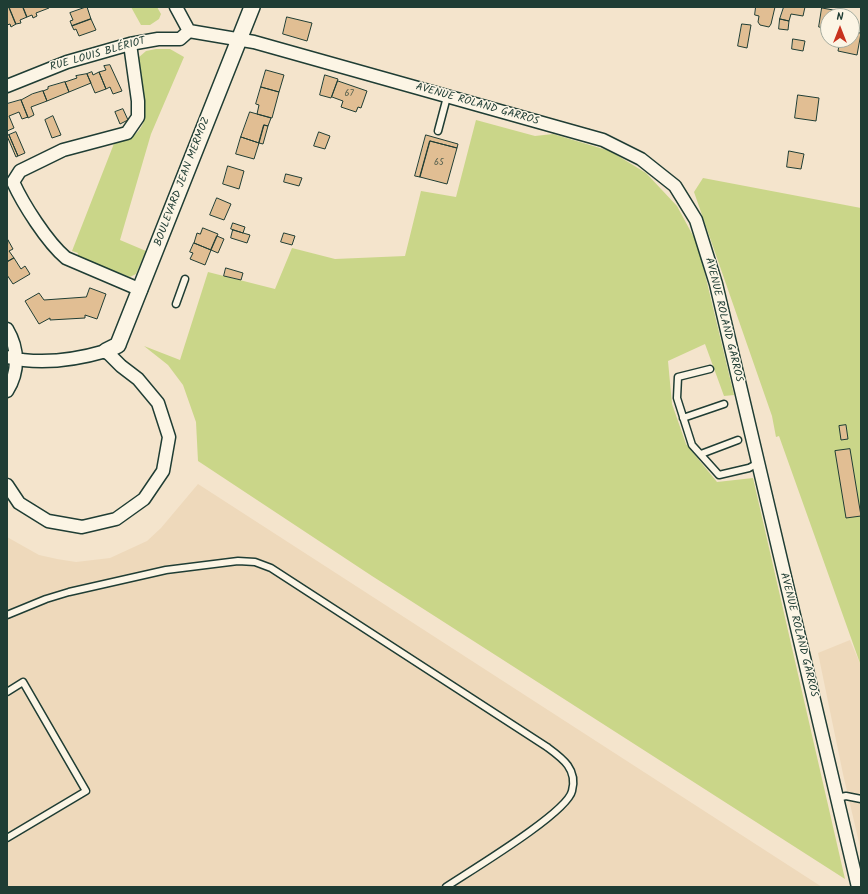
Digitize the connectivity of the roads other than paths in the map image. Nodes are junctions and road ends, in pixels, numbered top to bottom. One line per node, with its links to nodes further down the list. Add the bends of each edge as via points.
1 (176, 7): 3 (street)
2 (252, 7): 4 (street, BOULEVARD JEAN MERMOZ)
3 (189, 31): 4 (street, AVENUE ROLAND GARROS); 5 (street, RUE LOUIS BLÉRIOT, via 180,39 158,39)
4 (239, 40): 7 (street, AVENUE ROLAND GARROS, via 254,42); 10 (street, BOULEVARD JEAN MERMOZ)
5 (130, 44): 6 (street, RUE LOUIS BLÉRIOT, via 67,62); 10 (street, via 138,117 127,132 63,150 20,171 13,182 19,195 57,250 66,258)
6 (7, 86)
7 (447, 97): 8 (lane); 21 (street, AVENUE ROLAND GARROS, via 603,140 641,159 675,186 696,220 716,284)
8 (438, 131)
9 (185, 279): 11 (lane)
10 (141, 290): 13 (street, BOULEVARD JEAN MERMOZ, via 118,345)
11 (176, 304)
12 (7, 330): 14 (street, via 11,337)
13 (106, 351): 14 (street, via 66,360); 22 (street, via 138,379 158,403 169,437 163,470 144,499 116,519 82,527 48,521 19,503)
14 (12, 358): 16 (street, via 15,379)
15 (710, 369): 18 (lane, via 678,377 676,398)
16 (7, 392)
17 (724, 404): 18 (lane)
18 (683, 418): 20 (lane, via 692,445)
19 (738, 440): 20 (lane)
20 (701, 454): 21 (lane, via 719,475 749,468)
21 (758, 463): 25 (street, AVENUE ROLAND GARROS)
22 (7, 485)
23 (7, 615): 28 (lane, via 69,592 166,570 238,561 255,562 271,568 547,747 565,760 570,768 573,776 572,792 564,805 548,819)
24 (7, 692): 27 (lane, via 23,682 86,791)
25 (837, 798): 26 (lane, via 846,796); 29 (street, AVENUE ROLAND GARROS)
26 (861, 799)
27 (7, 838)
28 (446, 887)
29 (858, 887)

